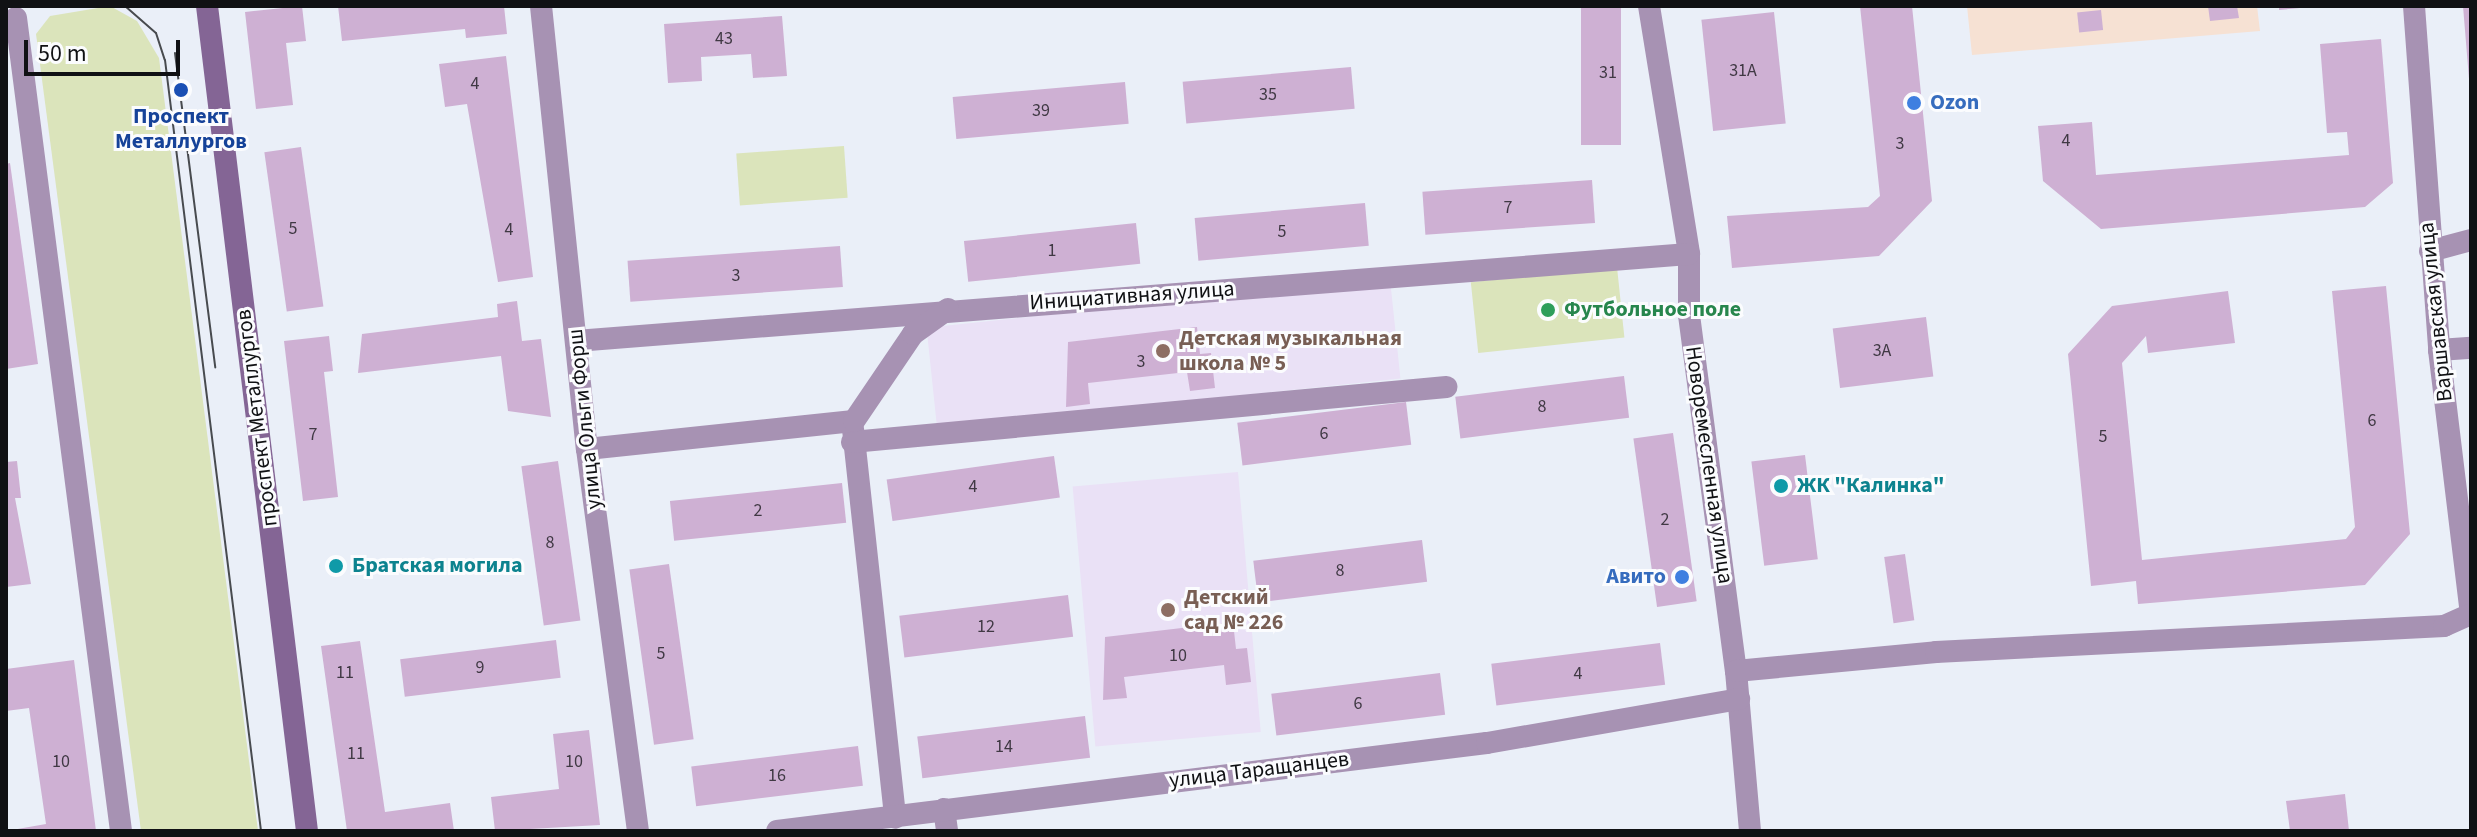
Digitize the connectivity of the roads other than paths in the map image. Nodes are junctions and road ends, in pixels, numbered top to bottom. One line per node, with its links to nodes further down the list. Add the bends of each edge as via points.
1 (207, 6): 22 (main road, проспект Металлургов)
2 (541, 6): 10 (street, улица Ольги Форш)
3 (1649, 6): 8 (street, Новоремесленная улица)
4 (2414, 6): 7 (street, Варшавская улица)
5 (17, 14): 21 (street)
6 (2471, 240): 7 (street)
7 (2430, 251): 12 (street, Варшавская улица)
8 (1689, 254): 9 (street, Инициативная улица); 17 (street, Новоремесленная улица, via 1689,315)
9 (949, 308): 10 (street, Инициативная улица); 14 (street, via 913,334)
10 (576, 341): 15 (street, улица Ольги Форш)
11 (2471, 348): 12 (street)
12 (2439, 350): 16 (street, Варшавская улица)
13 (1446, 387): 14 (street)
14 (853, 432): 15 (street); 19 (street)
15 (587, 449): 23 (street, улица Ольги Форш)
16 (2470, 615): 17 (street, via 2444,626 1936,652)
17 (1736, 671): 18 (street, Новоремесленная улица)
18 (1739, 699): 20 (street, улица Таращанцев, via 1487,743); 25 (street, Новоремесленная улица)
19 (895, 818): 20 (street, улица Таращанцев); 24 (street, улица Таращанцев)
20 (945, 820)
21 (121, 831)
22 (307, 831)
23 (638, 831)
24 (777, 831)
25 (1750, 831)

